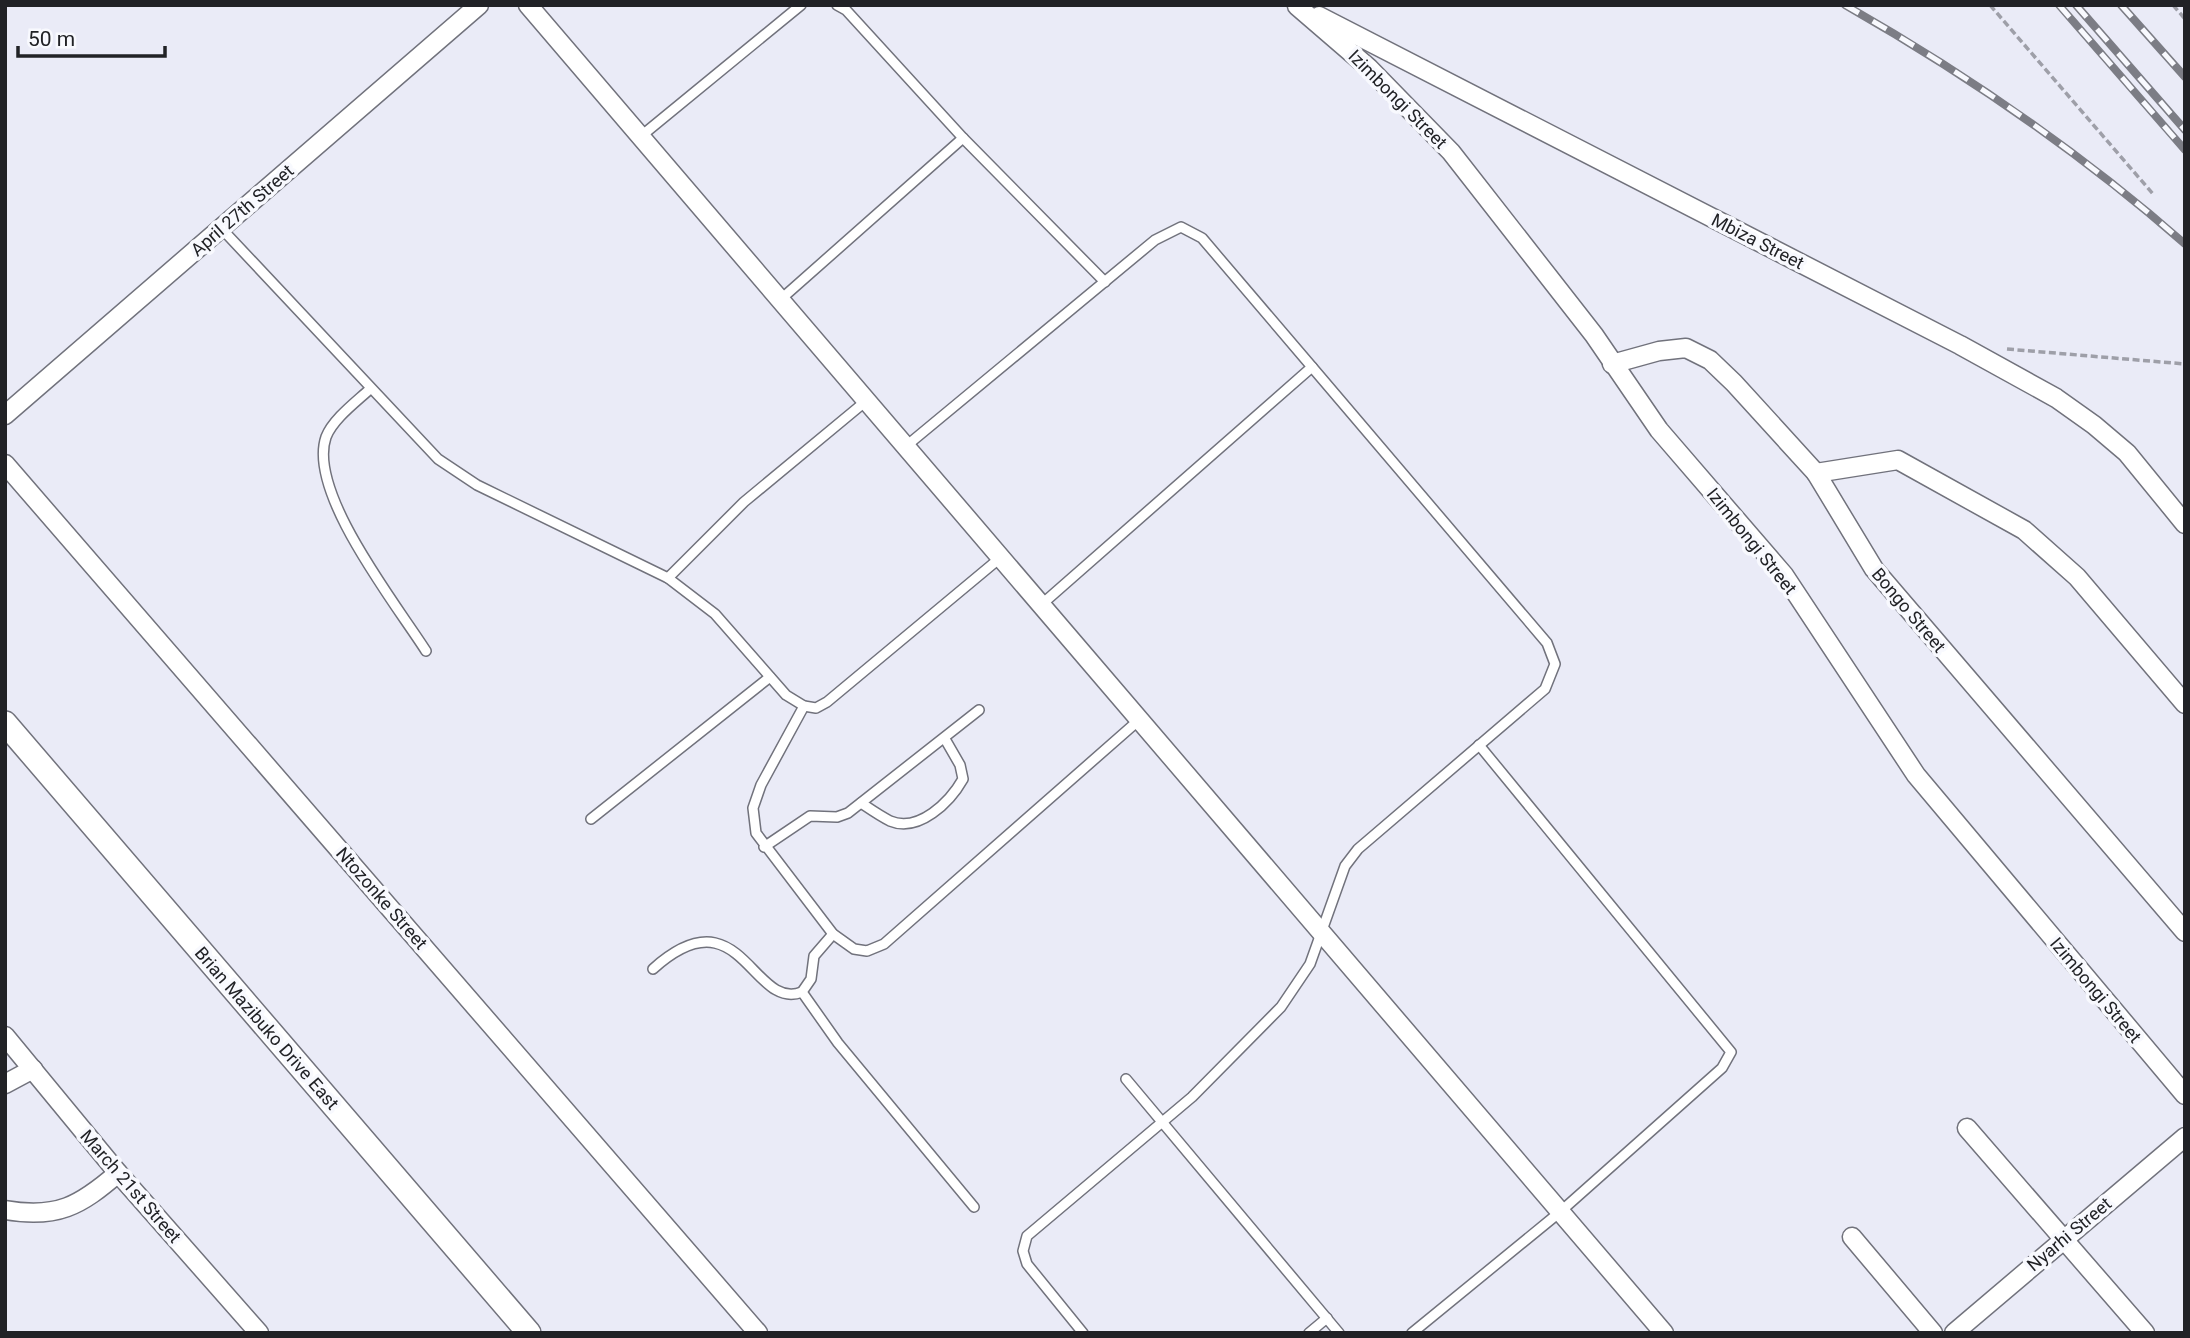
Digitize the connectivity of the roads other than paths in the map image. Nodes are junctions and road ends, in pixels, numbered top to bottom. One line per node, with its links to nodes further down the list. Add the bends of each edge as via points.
1 (479, 5): 8 (street, April 27th Street)
2 (528, 5): 6 (street)
3 (801, 5): 6 (lane)
4 (837, 5): 7 (lane, via 846,9)
5 (1297, 6): 11 (street, Izimbongi Street, via 1369,68 1451,152); 19 (street, Mbiza Street, via 2056,398 2127,453)
6 (640, 137): 10 (street)
7 (963, 138): 9 (lane); 10 (lane)
8 (221, 228): 13 (lane); 15 (street, April 27th Street)
9 (1105, 282): 12 (lane, via 1155,240 1188,227); 16 (lane)
10 (780, 300): 14 (street)
11 (1612, 364): 18 (street, Bongo Street, via 1659,351 1694,350 1734,383); 44 (street, Izimbongi Street, via 1659,430 1784,575 1916,775)
12 (1312, 367): 22 (lane); 31 (lane, via 1553,655 1553,673 1545,689)
13 (370, 389): 21 (lane, via 455,472); 23 (lane, via 327,437 326,476 342,520)
14 (866, 401): 16 (street); 21 (lane, via 744,502)
15 (5, 415)
16 (905, 447): 20 (street)
17 (5, 464): 57 (street, Ntozonke Street)
18 (1816, 473): 25 (street, via 1898,460 2024,530 2077,577); 35 (street, Bongo Street, via 1874,569)
19 (2185, 524)
20 (1000, 558): 22 (street); 26 (lane, via 827,702 817,708)
21 (668, 578): 24 (lane, via 715,614)
22 (1041, 605): 28 (street)
23 (426, 651)
24 (770, 677): 26 (lane); 33 (lane)
25 (2185, 704)
26 (804, 706): 34 (lane, via 753,808 755,833)
27 (979, 710): 30 (lane)
28 (1139, 720): 36 (street); 37 (lane, via 884,944 867,951 854,949)
29 (5, 723): 56 (street, Brian Mazibuko Drive East)
30 (945, 739): 32 (lane); 32 (lane, via 963,779 943,805 903,824 891,822)
31 (1479, 746): 36 (lane, via 1358,849 1345,866); 51 (lane, via 1731,1052 1722,1068)
32 (861, 803): 34 (lane, via 837,817 810,816)
33 (591, 819)
34 (764, 847): 37 (lane)
35 (2185, 932)
36 (1322, 933): 45 (lane, via 1310,964 1281,1007); 51 (street)
37 (833, 934): 39 (lane, via 814,956 811,979)
38 (653, 969): 39 (lane, via 687,944 712,942 729,948 787,995)
39 (802, 992): 49 (lane, via 838,1043)
40 (5, 1036): 41 (street, March 21st Street)
41 (33, 1069): 43 (street); 48 (street, March 21st Street)
42 (1126, 1079): 45 (lane)
43 (5, 1084)
44 (2185, 1095)
45 (1164, 1120): 54 (lane); 58 (lane, via 1036,1226 1024,1241 1027,1264)
46 (1967, 1128): 53 (street)
47 (2185, 1137): 53 (street, Nyarhi Street)
48 (118, 1173): 50 (street, via 90,1197 66,1209); 55 (street, March 21st Street)
49 (974, 1207)
50 (5, 1210)
51 (1560, 1212): 61 (lane); 62 (street)
52 (1853, 1237): 63 (street)
53 (2065, 1237): 64 (street, Nyarhi Street); 65 (street)
54 (1327, 1318): 59 (lane); 60 (lane)
55 (259, 1333)
56 (530, 1333)
57 (758, 1333)
58 (1083, 1333)
59 (1309, 1333)
60 (1339, 1333)
61 (1412, 1333)
62 (1664, 1333)
63 (1933, 1333)
64 (1954, 1333)
65 (2145, 1333)

